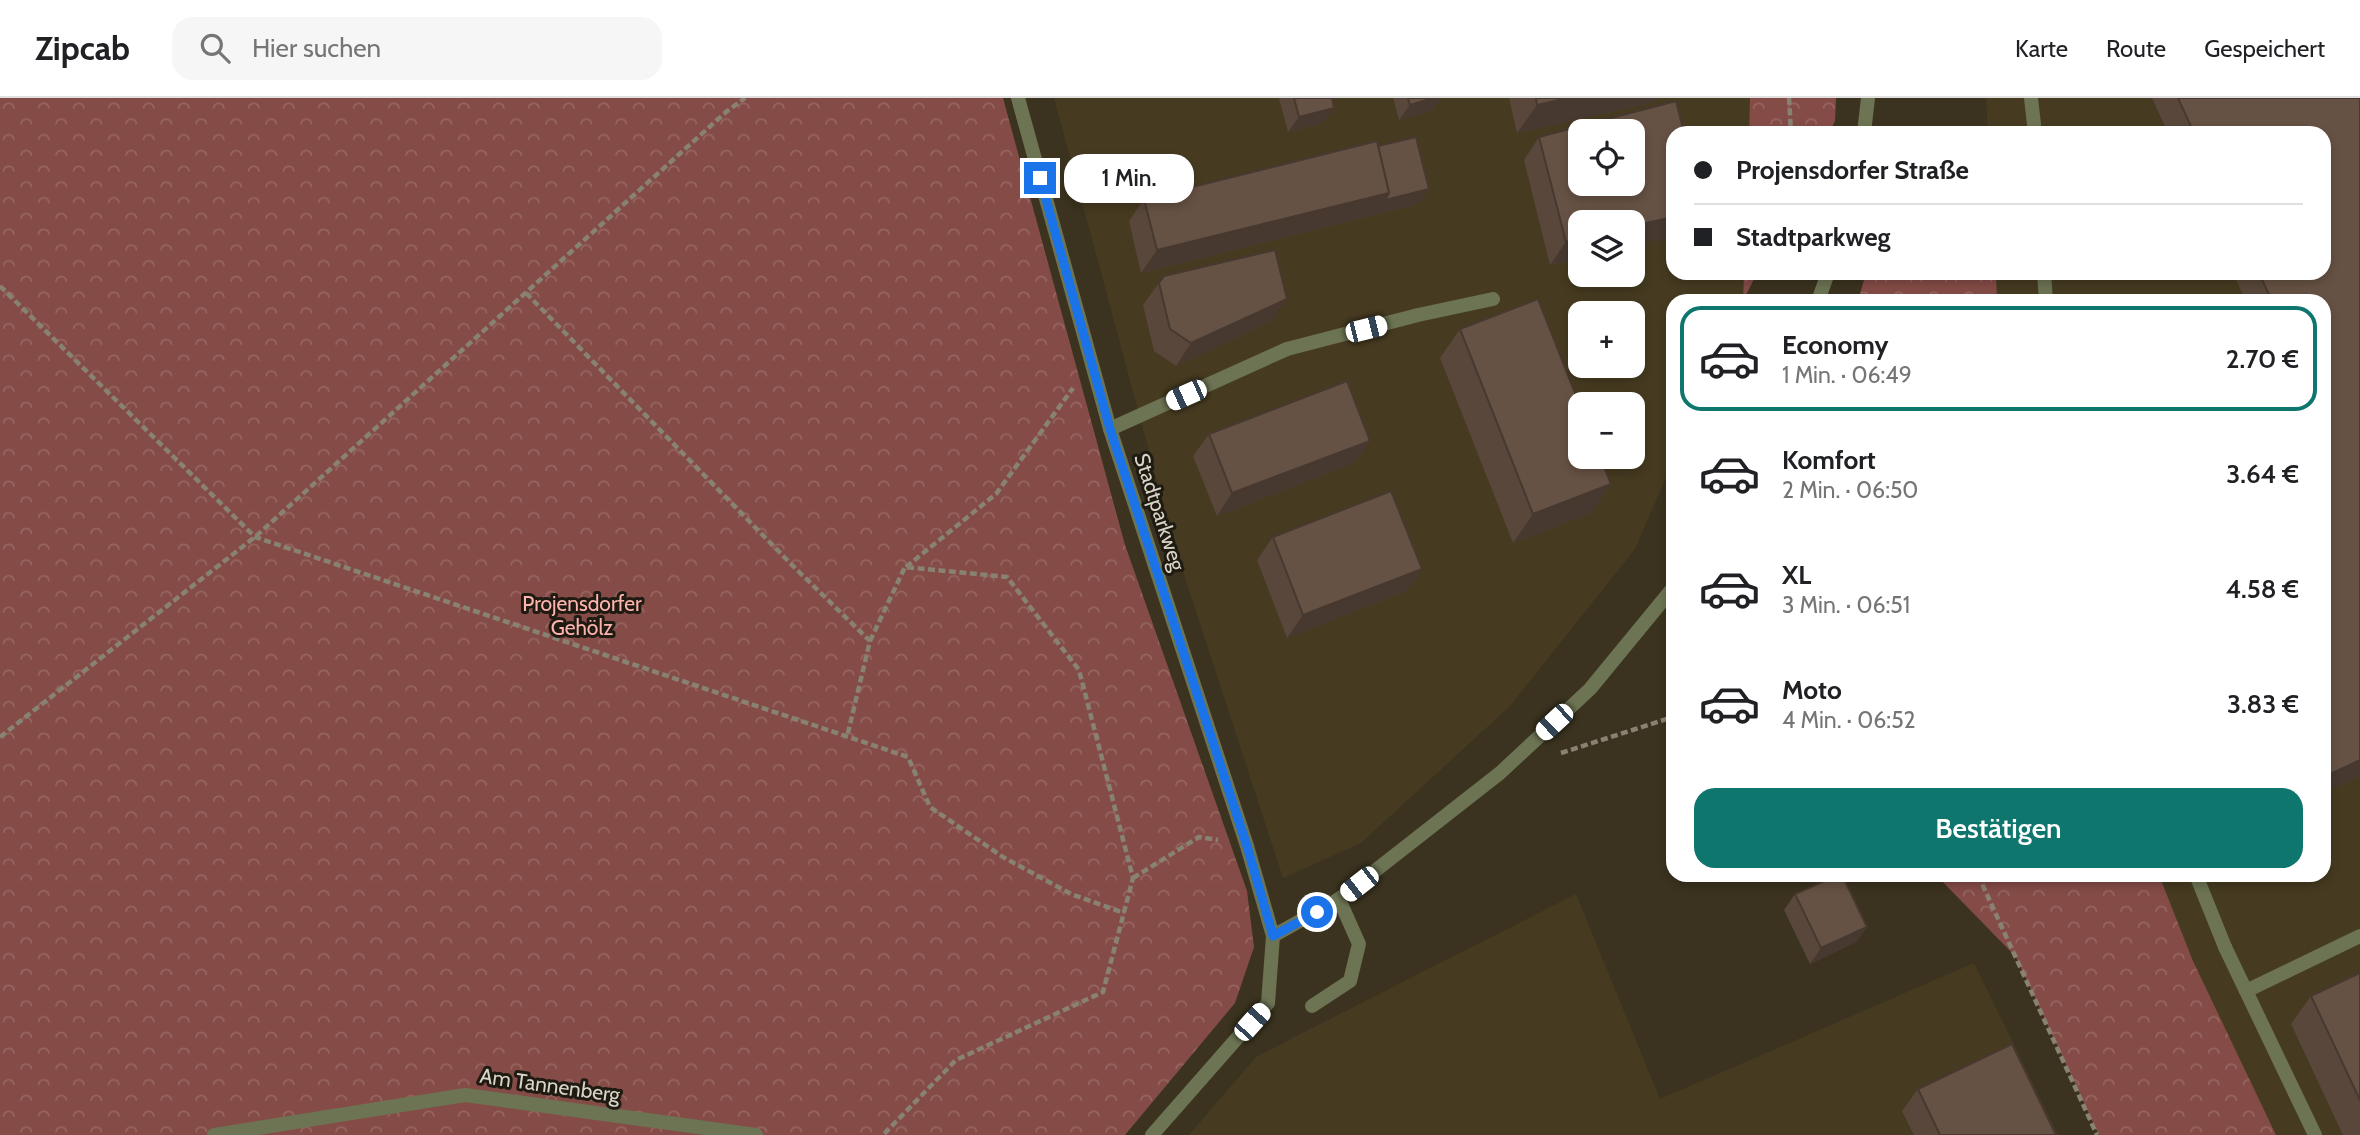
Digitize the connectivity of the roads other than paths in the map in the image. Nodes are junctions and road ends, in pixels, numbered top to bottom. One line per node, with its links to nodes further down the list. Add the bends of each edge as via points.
1 (1018, 98): 7 (street, Stadtparkweg)
2 (1868, 98): 4 (street)
3 (2031, 98): 5 (street)
4 (1865, 126)
5 (2034, 126)
6 (1493, 299): 7 (street, via 1287,349)
7 (1110, 429): 11 (street, Stadtparkweg)
8 (1666, 597): 10 (street, via 1590,689 1500,773)
9 (2199, 882): 13 (street)
10 (1339, 900): 11 (street); 14 (street, via 1359,944 1350,981)
11 (1273, 936): 17 (street, via 1268,1003)
12 (2360, 936): 13 (street)
13 (2246, 991): 18 (street)
14 (1312, 1006)
15 (214, 1135): 16 (street, Am Tannenberg, via 465,1095)
16 (756, 1135)
17 (1152, 1135)
18 (2315, 1135)

